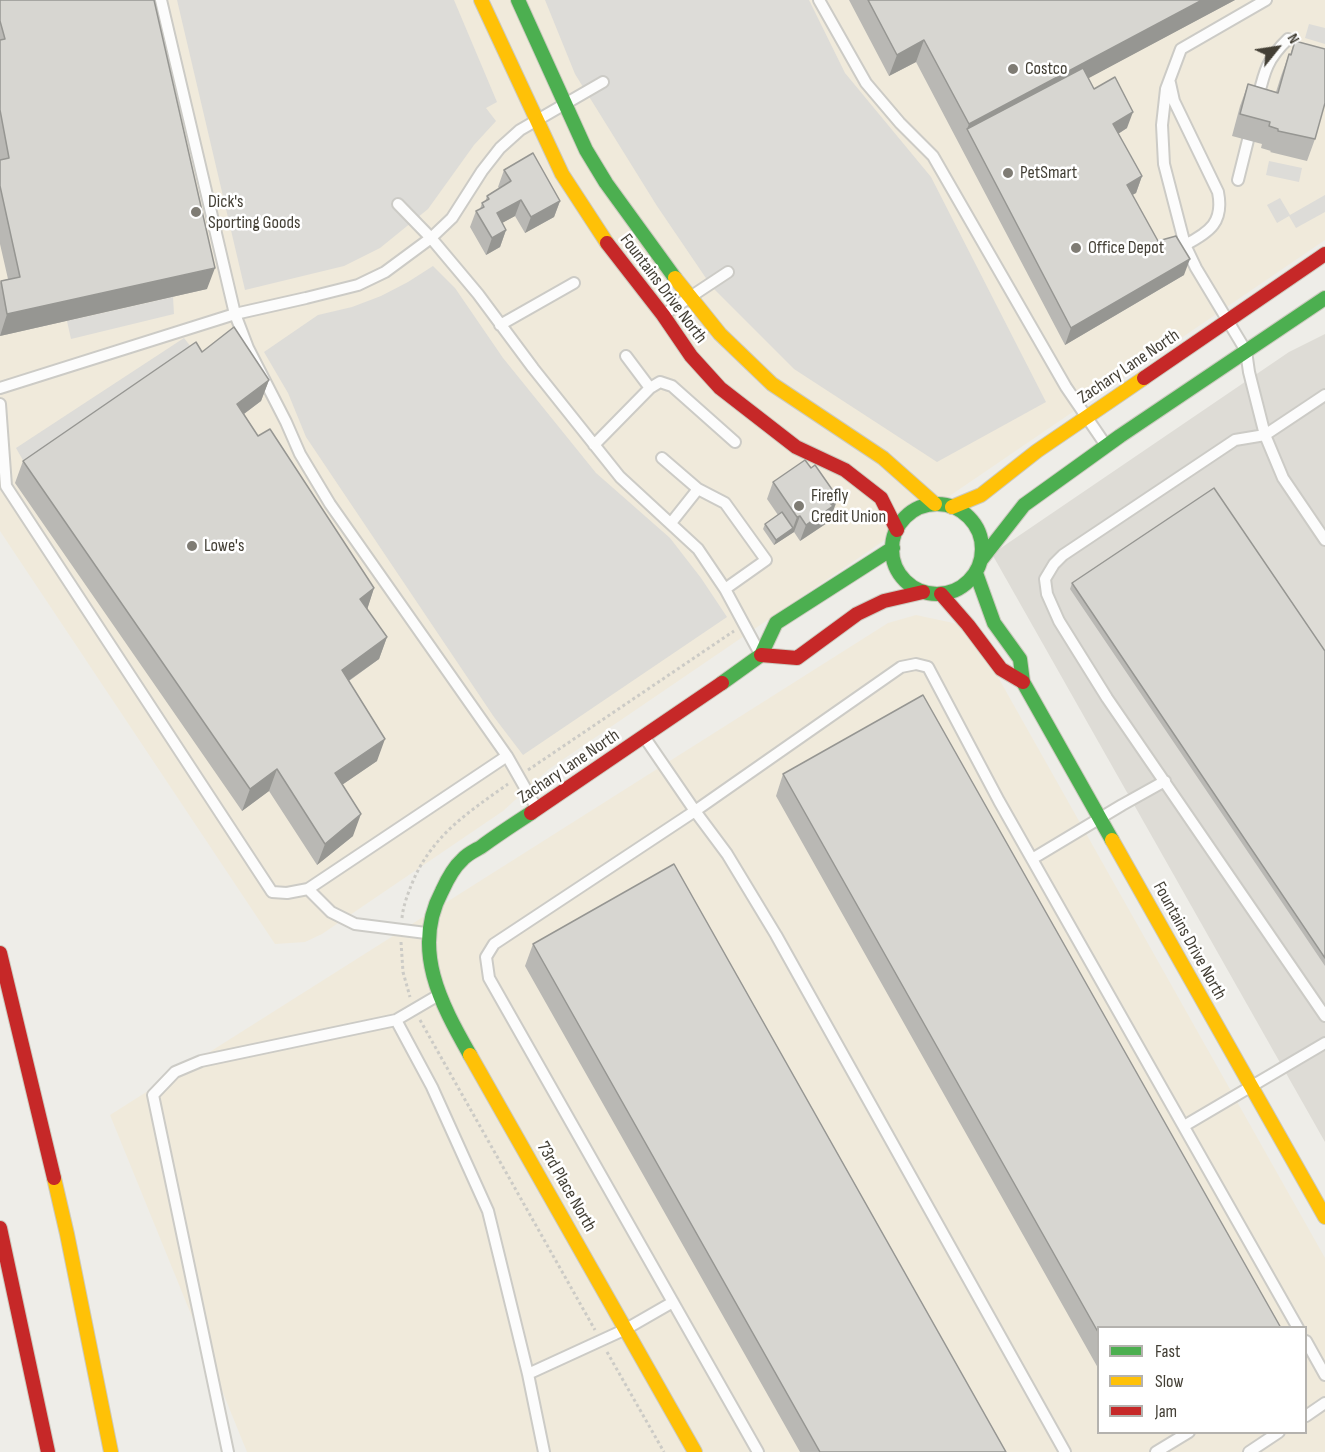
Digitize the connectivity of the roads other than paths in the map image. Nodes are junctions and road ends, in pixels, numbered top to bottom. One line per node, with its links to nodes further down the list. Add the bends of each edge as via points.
1 (161, 0): 22 (lane)
2 (481, 0): 11 (main road, Fountains Drive North)
3 (518, 0): 9 (main road, Fountains Drive North)
4 (819, 0): 32 (lane, via 866,83 933,156 1066,387)
5 (1266, 0): 7 (lane, via 1180,49)
6 (1288, 39): 10 (lane, via 1274,53 1267,68)
7 (1169, 77): 16 (lane, via 1162,125 1164,164); 16 (lane, via 1174,101 1221,206 1217,220 1206,234)
8 (603, 82): 9 (lane)
9 (564, 104): 11 (lane); 20 (main road, Fountains Drive North, via 606,183)
10 (1255, 110)
11 (537, 120): 15 (lane, via 500,148 452,218); 23 (main road, Fountains Drive North, via 562,174 600,235)
12 (1248, 140): 13 (lane)
13 (1238, 180)
14 (398, 204): 15 (lane)
15 (431, 238): 22 (lane, via 385,272 358,285); 25 (lane)
16 (1185, 244): 24 (lane)
17 (1325, 254): 24 (main road, Zachary Lane North)
18 (728, 272): 20 (lane)
19 (574, 283): 25 (lane)
20 (689, 297): 23 (lane); 39 (main road, Fountains Drive North, via 720,334 772,384 883,458)
21 (1325, 298): 26 (main road)
22 (235, 314): 28 (lane); 52 (lane, via 300,454 330,504)
23 (663, 315): 42 (main road, Fountains Drive North, via 691,356 720,388 796,447 845,470 881,498)
24 (1228, 321): 26 (lane); 32 (main road, Zachary Lane North)
25 (500, 325): 35 (lane)
26 (1246, 351): 33 (lane); 36 (main road)
27 (626, 356): 29 (lane)
28 (0, 388)
29 (650, 388): 34 (lane, via 660,382 672,386); 35 (lane)
30 (1325, 395): 33 (lane)
31 (0, 404): 58 (lane, via 6,486 272,892)
32 (1088, 417): 36 (lane); 40 (main road, Zachary Lane North, via 981,495)
33 (1265, 435): 43 (lane, via 1283,478); 53 (lane, via 1235,440 1062,555 1045,579 1059,621)
34 (735, 442)
35 (594, 445): 41 (lane, via 620,477)
36 (1106, 446): 45 (main road, via 1024,505)
37 (662, 458): 38 (lane)
38 (698, 489): 41 (lane); 46 (lane, via 725,503 766,560)
39 (935, 504): 40 (main road); 42 (main road, via 912,512)
40 (952, 507): 45 (main road, via 964,513 980,534)
41 (671, 523): 46 (lane, via 698,549)
42 (897, 530): 44 (main road)
43 (1325, 540)
44 (892, 548): 47 (main road, via 901,575); 49 (main road, Zachary Lane North, via 776,623)
45 (978, 566): 48 (main road, via 967,584); 50 (main road, Fountains Drive North, via 994,623 1020,659)
46 (725, 589): 49 (lane)
47 (923, 592): 48 (main road); 49 (main road, via 884,601 857,614 796,658)
48 (941, 594): 50 (main road, Fountains Drive North, via 1001,669)
49 (761, 655): 51 (main road, Zachary Lane North)
50 (1023, 682): 56 (main road, Fountains Drive North)
51 (644, 738): 54 (main road, Zachary Lane North); 55 (lane)
52 (507, 756): 54 (lane); 58 (lane)
53 (1165, 782): 56 (lane); 62 (lane)
54 (538, 810): 59 (main road, Zachary Lane North, via 462,859 435,901)
55 (695, 811): 57 (lane, via 901,667 916,664 928,667); 69 (lane, via 494,944 486,957 489,978); 85 (lane, via 727,854 776,935)
56 (1100, 818): 57 (lane); 65 (main road, Fountains Drive North)
57 (1032, 859): 66 (lane)
58 (308, 889): 59 (lane, via 331,912 355,924)
59 (428, 933): 61 (main road, 73rd Place North, via 428,959)
60 (0, 953): 80 (main road, via 67,1234)
61 (437, 996): 63 (lane); 71 (main road, 73rd Place North)
62 (1325, 1016)
63 (396, 1020): 73 (lane, via 488,1211); 81 (lane, via 201,1061 176,1072 153,1095)
64 (1325, 1043): 65 (lane)
65 (1251, 1086): 66 (lane); 67 (main road, Fountains Drive North)
66 (1184, 1126): 70 (lane)
67 (1325, 1217)
68 (0, 1228): 79 (main road)
69 (673, 1302): 71 (lane); 84 (lane)
70 (1297, 1326)
71 (626, 1329): 73 (lane); 83 (main road, 73rd Place North)
72 (1310, 1361): 74 (lane)
73 (528, 1374): 82 (lane)
74 (1325, 1375)
75 (1325, 1403): 76 (lane)
76 (1307, 1415)
77 (1186, 1434): 86 (lane)
78 (1277, 1434): 87 (lane)
79 (48, 1452)
80 (111, 1452)
81 (228, 1452)
82 (544, 1452)
83 (695, 1452)
84 (758, 1452)
85 (1065, 1452)
86 (1156, 1452)
87 (1249, 1452)

